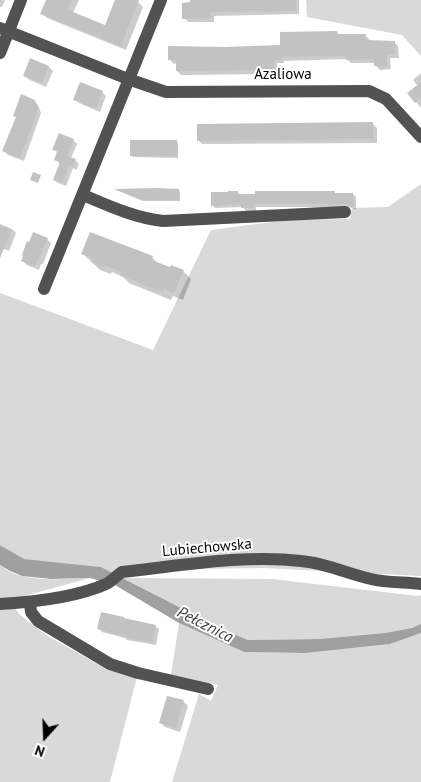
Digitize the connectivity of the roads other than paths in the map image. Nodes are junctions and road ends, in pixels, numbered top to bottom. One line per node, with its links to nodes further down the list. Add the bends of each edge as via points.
1 (21, 0): 3 (street)
2 (161, 0): 5 (street)
3 (4, 30): 4 (street); 5 (street, Azaliowa)
4 (0, 53)
5 (128, 79): 6 (street, Azaliowa, via 166,92 369,91 386,99); 7 (street)
6 (421, 137)
7 (83, 195): 8 (street, via 130,214 164,221); 9 (street)
8 (345, 212)
9 (44, 289)
10 (421, 584): 11 (street, Lubiechowska, via 373,580 301,561 231,560 122,572 102,585)
11 (30, 602): 12 (street, Lubiechowska); 13 (street, via 31,612 38,621 110,664)
12 (0, 604)
13 (208, 689)

